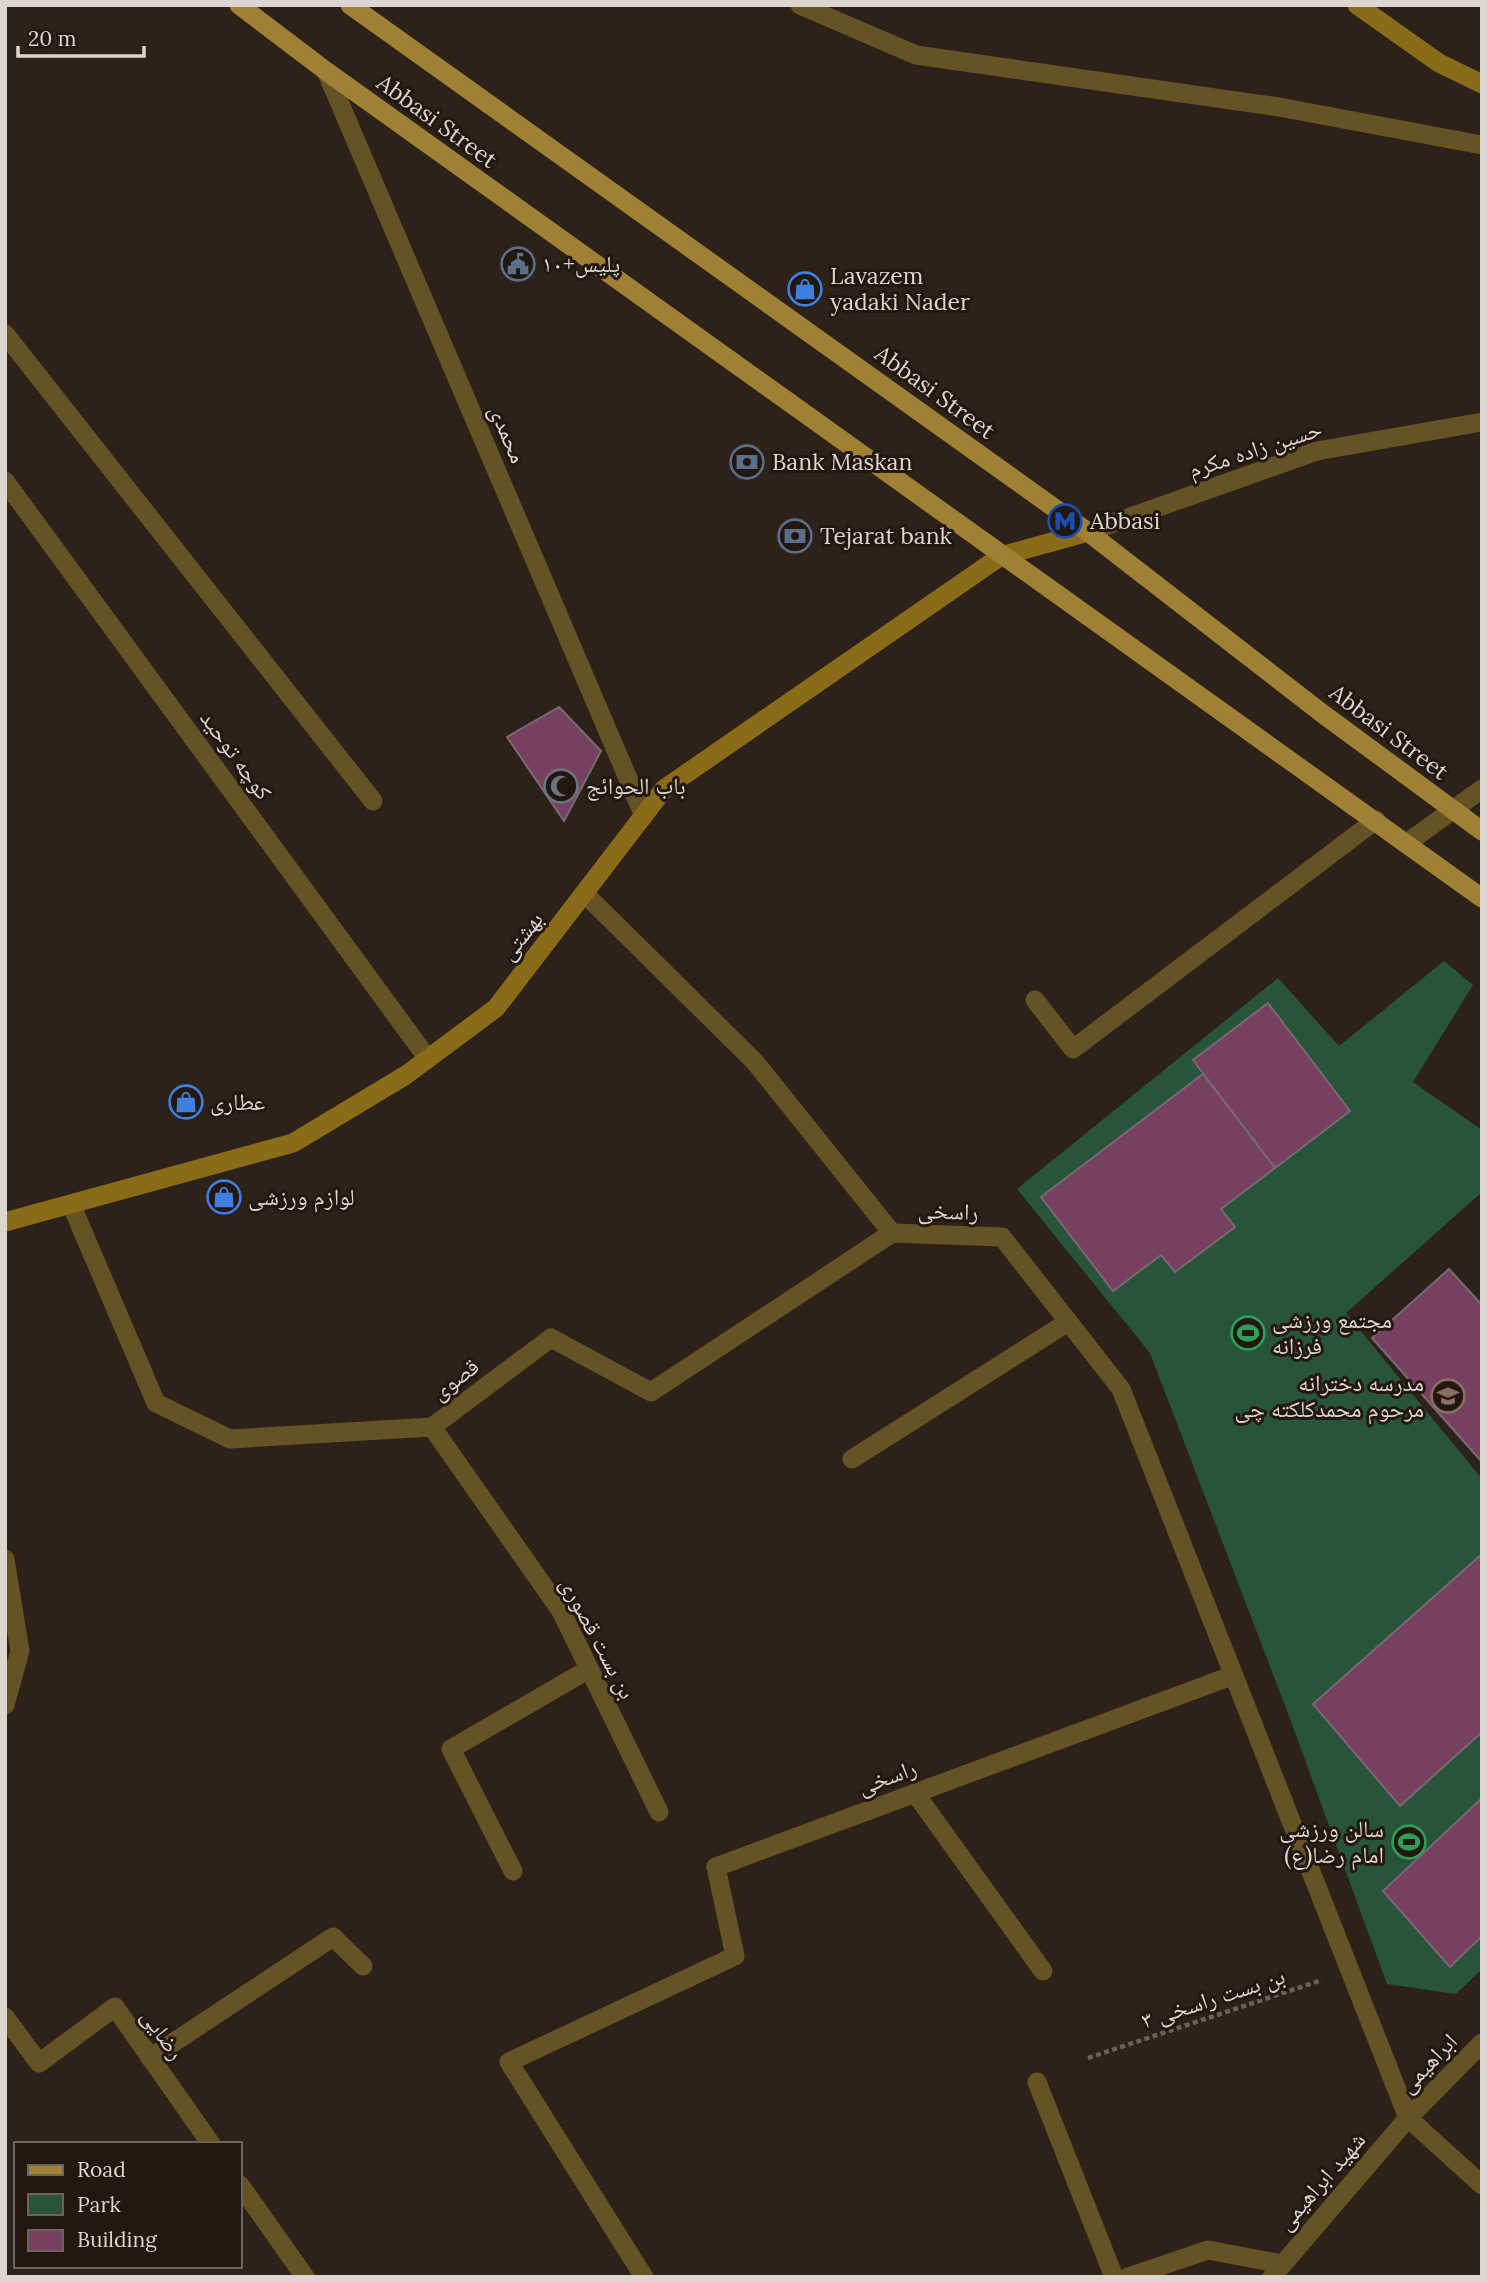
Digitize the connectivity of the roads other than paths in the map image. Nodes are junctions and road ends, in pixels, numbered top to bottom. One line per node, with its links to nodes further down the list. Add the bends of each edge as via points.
1 (239, 5): 5 (main road, Abbasi Street)
2 (350, 5): 11 (main road, Abbasi Street)
3 (800, 5): 7 (street, via 916,55 1279,107)
4 (1357, 5): 6 (main road, via 1439,63)
5 (326, 71): 12 (main road, Abbasi Street); 16 (street, محمدی)
6 (1482, 84)
7 (1482, 145)
8 (5, 334): 14 (street)
9 (1482, 422): 11 (street, حسین زاده مکرم, via 1317,451)
10 (5, 481): 23 (street, کوچه توحید)
11 (1088, 532): 12 (main road, بهشتی); 15 (main road, Abbasi Street)
12 (1001, 556): 16 (main road, بهشتی, via 664,789); 17 (main road, Abbasi Street)
13 (1482, 789): 15 (street)
14 (373, 801)
15 (1452, 810): 18 (main road, Abbasi Street); 19 (street)
16 (644, 816): 20 (main road, بهشتی)
17 (1376, 820): 19 (main road); 22 (street, via 1073,1049)
18 (1482, 831)
19 (1407, 843): 21 (main road)
20 (585, 894): 23 (main road, بهشتی, via 496,1008); 26 (street, راسخی, via 755,1062)
21 (1482, 898)
22 (1034, 1000)
23 (428, 1059): 24 (main road, بهشتی, via 293,1143)
24 (71, 1204): 25 (main road, بهشتی); 28 (street, قصوی, via 156,1403 230,1439)
25 (5, 1222)
26 (892, 1233): 27 (street, راسخی, via 1002,1237); 28 (street, قصوی, via 651,1392 551,1338)
27 (1068, 1322): 29 (street); 32 (street, راسخی, via 1121,1389)
28 (432, 1427): 31 (street, بن بست قصوری, via 561,1611)
29 (852, 1459)
30 (5, 1559): 33 (street, via 20,1651)
31 (589, 1668): 35 (street, بن بست قصوری); 36 (street, via 451,1749)
32 (1234, 1675): 34 (street, راسخی); 43 (street, راسخی)
33 (5, 1705)
34 (915, 1793): 38 (street); 49 (street, راسخی, via 716,1867 735,1956 509,2062)
35 (659, 1812)
36 (513, 1871)
37 (363, 1966): 41 (street, via 333,1937)
38 (1043, 1971)
39 (5, 2017): 41 (street, رضایی, via 39,2063 114,2007)
40 (1482, 2043): 43 (street, ابراهیمی)
41 (150, 2058): 44 (street, رضایی)
42 (1037, 2082): 50 (street)
43 (1408, 2118): 45 (street); 47 (street, شهید ابراهیمی)
44 (210, 2142)
45 (1482, 2185)
46 (242, 2188): 48 (street)
47 (1277, 2270): 51 (street, via 1208,2249)
48 (305, 2277)
49 (644, 2277)
50 (1114, 2277)
51 (1128, 2277)

